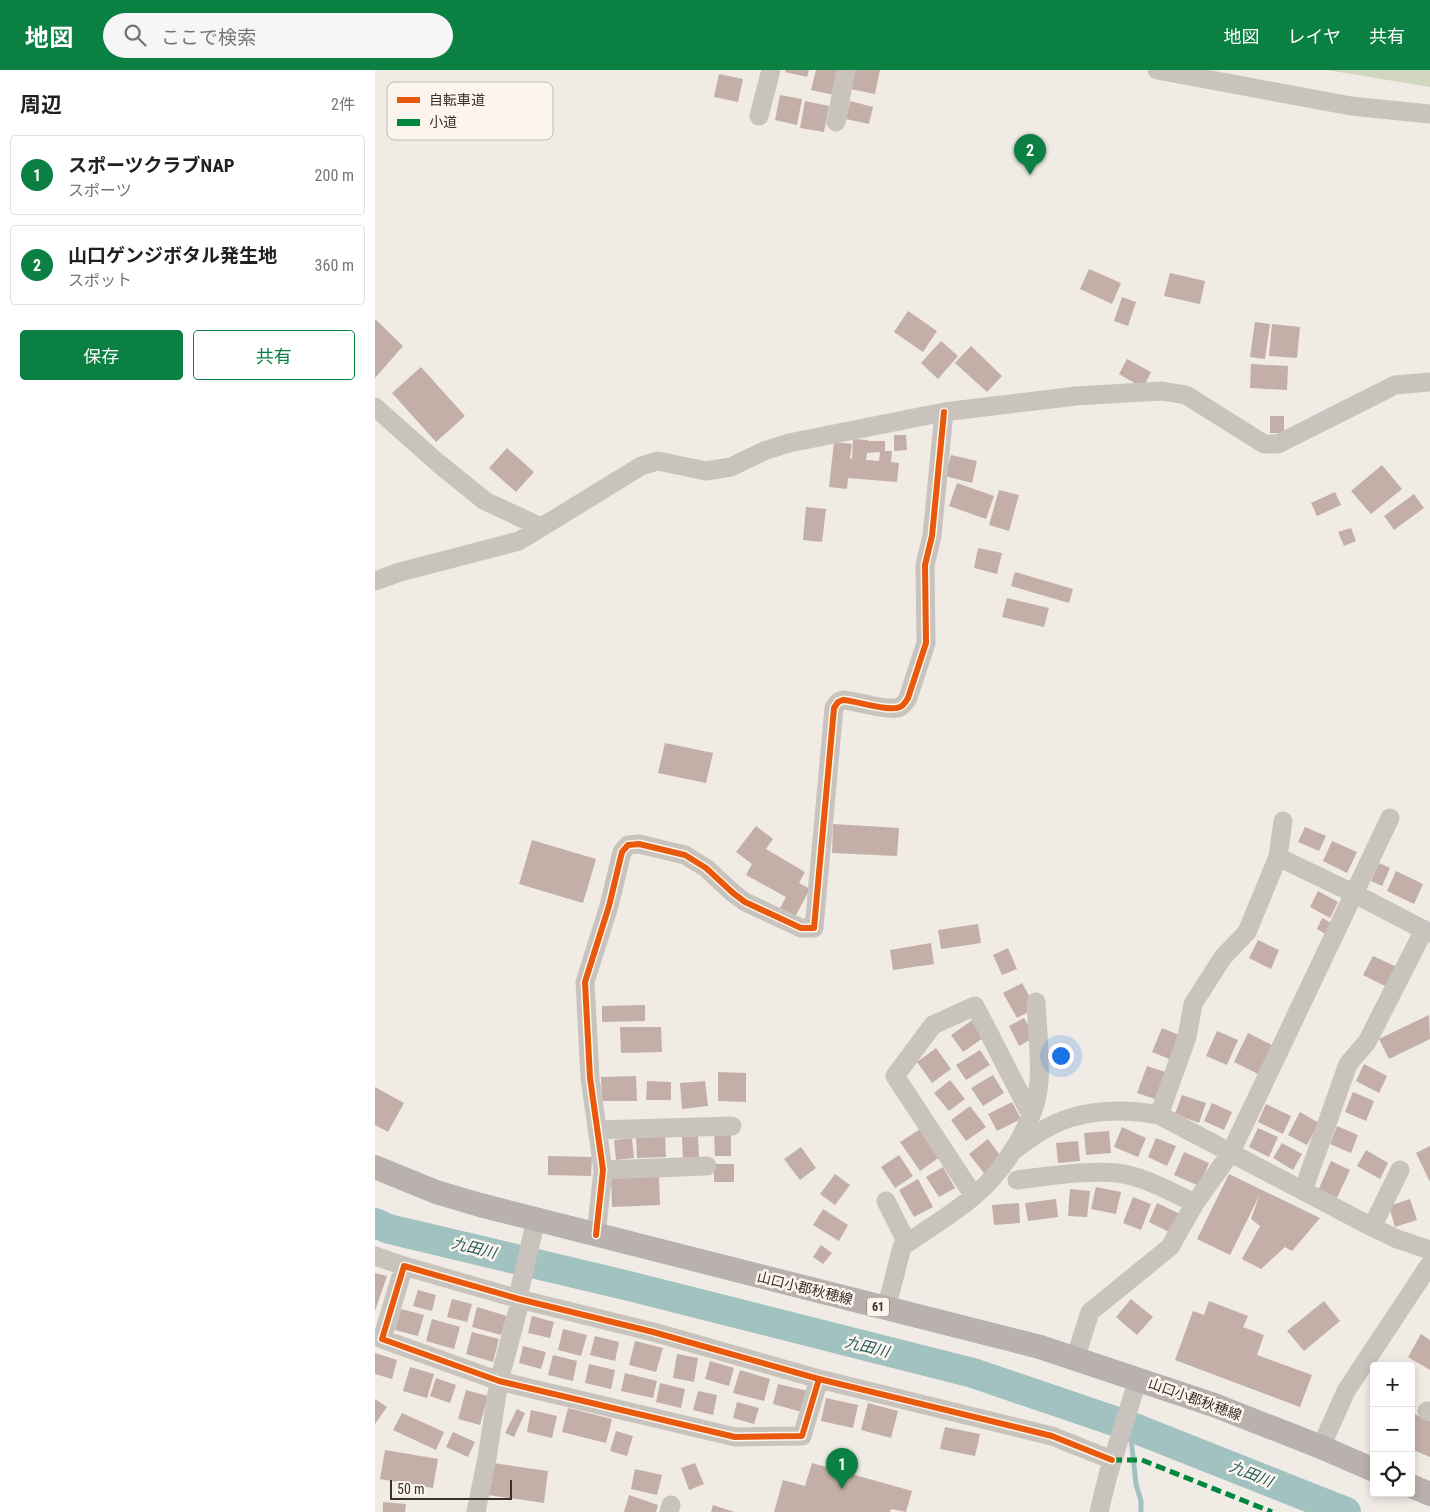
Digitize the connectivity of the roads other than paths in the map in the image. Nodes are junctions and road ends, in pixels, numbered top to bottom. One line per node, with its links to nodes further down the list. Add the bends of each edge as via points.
1 (771, 70): 5 (street)
2 (846, 70): 6 (street)
3 (1157, 70): 4 (street, via 1351,106)
4 (1430, 114)
5 (759, 116)
6 (836, 122)
7 (1430, 382): 9 (street, via 1395,385 1278,444 1264,444 1186,395 1162,391 1076,396)
8 (375, 407): 10 (street, via 485,501)
9 (944, 412): 10 (street, via 789,443 731,467 706,471 658,461 641,466); 21 (street, via 932,536 925,565 926,643 904,704 898,708 843,700 835,708 814,928 801,928 745,902 706,868 685,855 639,844 628,845 623,852 585,982 590,1078)
10 (541, 527): 11 (street, via 519,541)
11 (375, 581)
12 (1390, 818): 15 (street)
13 (1283, 822): 14 (street)
14 (1278, 857): 15 (street); 19 (street, via 1247,932 1223,957 1193,1004 1187,1037)
15 (1353, 893): 16 (street); 23 (street)
16 (1427, 932): 29 (street, via 1367,1042 1348,1064)
17 (1036, 1002): 18 (street, via 1039,1083)
18 (1031, 1114): 22 (street); 30 (street, via 975,1006 933,1025 895,1076)
19 (1159, 1116): 22 (street, via 1138,1111 1086,1114 1046,1128); 23 (street)
20 (732, 1126): 21 (street)
21 (597, 1130): 26 (street)
22 (1013, 1151): 30 (street)
23 (1230, 1154): 29 (street); 32 (street)
24 (707, 1166): 26 (street)
25 (375, 1167): 34 (main road, 山口小郡秋穂線 / 61)
26 (603, 1170): 35 (street)
27 (1400, 1170): 33 (street)
28 (1017, 1180): 32 (street, via 1070,1173 1117,1173 1147,1181)
29 (1303, 1192): 33 (street)
30 (974, 1196): 36 (street)
31 (886, 1201): 36 (street)
32 (1195, 1203): 43 (street, via 1169,1247 1090,1312)
33 (1372, 1227): 37 (street)
34 (534, 1229): 35 (main road, 山口小郡秋穂線 / 61); 41 (street)
35 (596, 1235): 42 (main road, 山口小郡秋穂線 / 61)
36 (907, 1243): 42 (street, via 902,1247)
37 (1430, 1250)
38 (375, 1256): 40 (street)
39 (1430, 1264): 47 (street, via 1346,1390)
40 (404, 1266): 41 (street); 45 (street, via 382,1339)
41 (519, 1296): 44 (street); 45 (street)
42 (886, 1309): 43 (main road, 山口小郡秋穂線 / 61, via 1040,1347)
43 (1075, 1359): 46 (main road, 山口小郡秋穂線 / 61)
44 (819, 1379): 45 (street, via 802,1436 735,1437); 48 (street, via 1052,1436)
45 (499, 1381): 52 (street)
46 (1135, 1387): 47 (main road, 山口小郡秋穂線 / 61, via 1214,1405); 48 (street)
47 (1321, 1447): 49 (main road, 山口小郡秋穂線 / 61)
48 (1114, 1455): 53 (street)
49 (1370, 1468)
50 (1415, 1488): 51 (main road)
51 (1430, 1494)
52 (476, 1512)
53 (1099, 1512)

